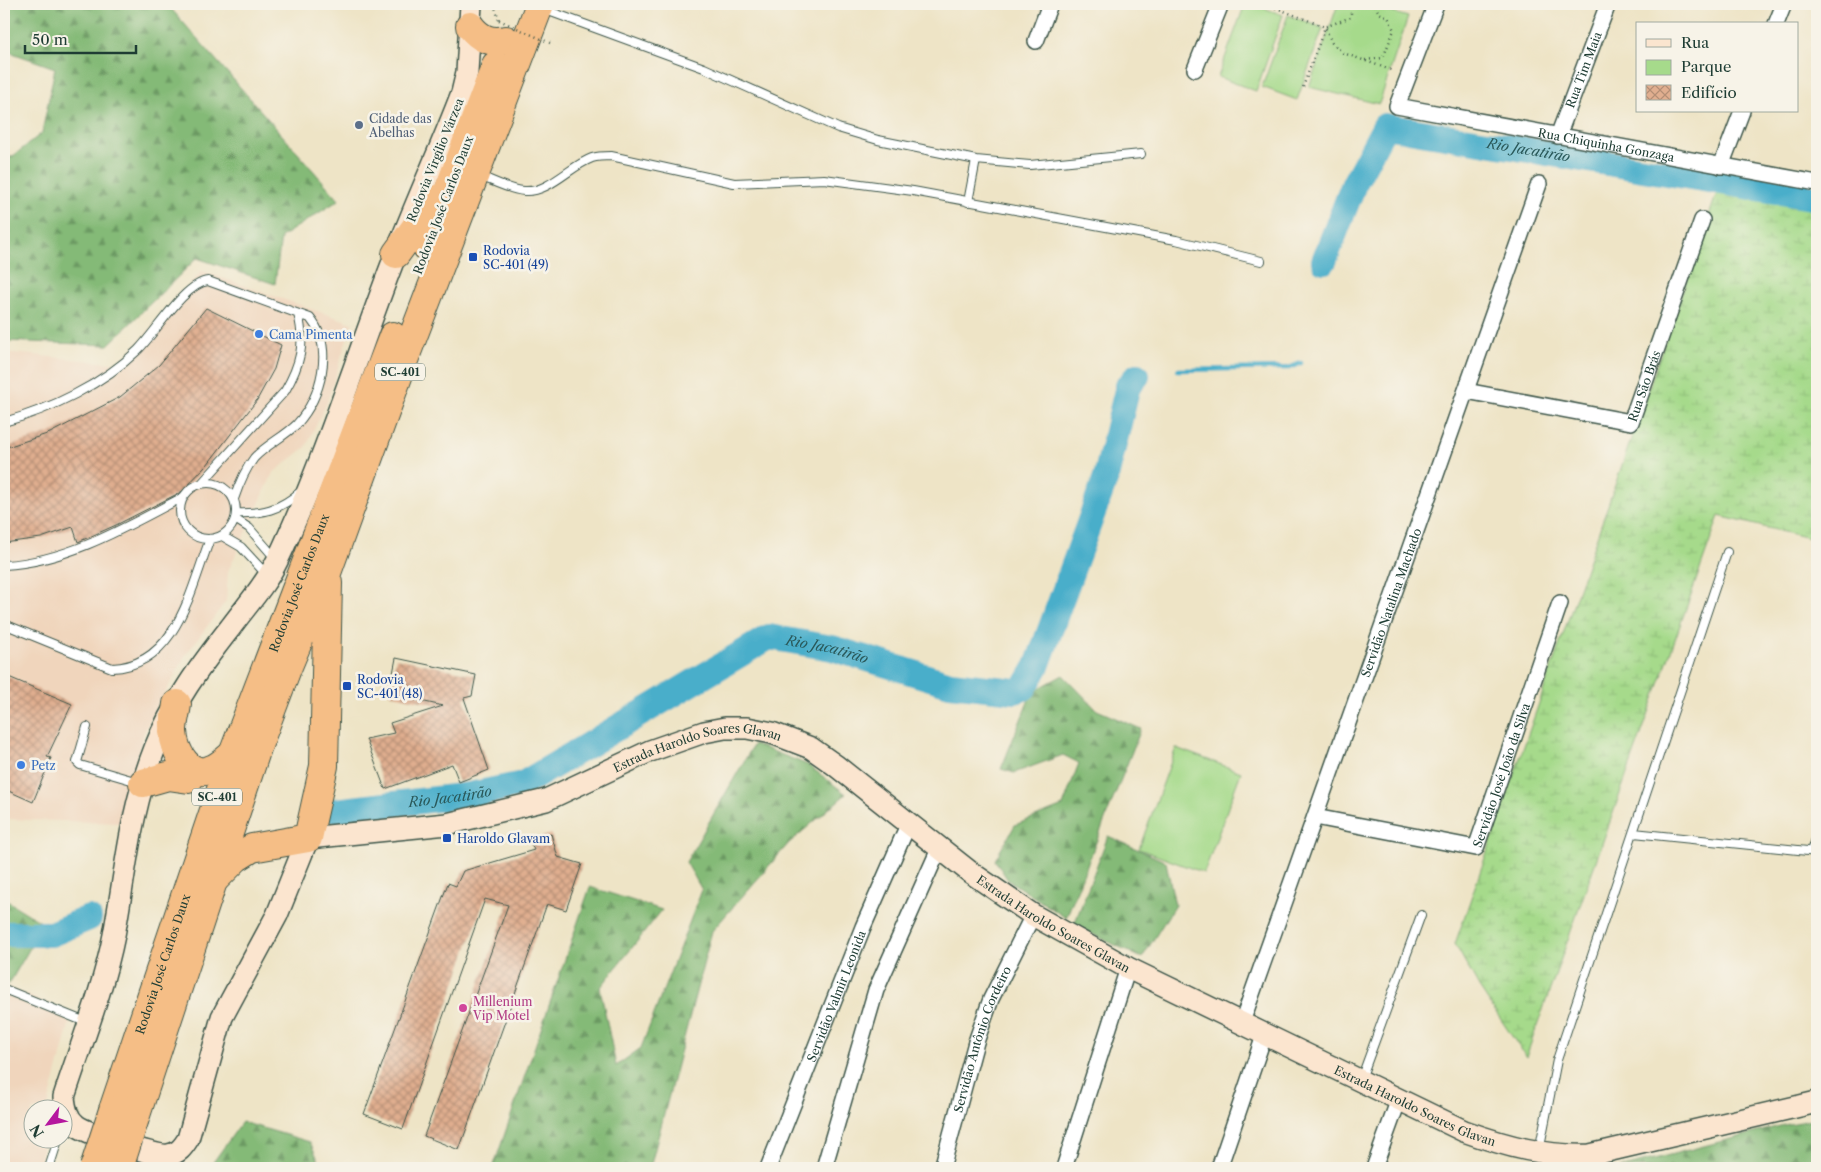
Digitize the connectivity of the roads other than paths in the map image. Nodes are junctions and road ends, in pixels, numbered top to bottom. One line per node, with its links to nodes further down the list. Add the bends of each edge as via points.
1 (1050, 4): 10 (street)
2 (1221, 4): 11 (street)
3 (1436, 4): 13 (street, Rua Chiquinha Gonzaga, via 1396,106)
4 (1608, 4): 13 (street, Rua Tim Maia)
5 (1784, 4): 8 (street)
6 (533, 5): 9 (highway, Rodovia José Carlos Daux / SC-401); 15 (lane, via 704,68 838,128 878,140); 17 (highway, Rodovia José Carlos Daux / SC-401)
7 (471, 15): 9 (highway, via 476,33 489,41); 22 (main road, Rodovia Virgílio Várzea, via 467,72 462,93)
8 (1777, 22)
9 (502, 30): 17 (highway, Rodovia José Carlos Daux / SC-401)
10 (1036, 42)
11 (1195, 69)
12 (1742, 112): 16 (street)
13 (1558, 136): 16 (street, Rua Chiquinha Gonzaga)
14 (1141, 154): 15 (lane, via 1030,165)
15 (976, 160): 20 (lane)
16 (1721, 166): 18 (street, Rua Chiquinha Gonzaga)
17 (465, 174): 20 (lane, via 523,191 546,185 594,157 611,156 734,182 824,179); 22 (highway); 37 (highway, Rodovia José Carlos Daux / SC-401, via 404,360); 43 (highway, Rodovia José Carlos Daux / SC-401)
18 (1817, 183)
19 (1539, 184): 25 (street, Servidão Natalina Machado)
20 (968, 202): 23 (lane, via 1176,240)
21 (1702, 220): 25 (street, Rua São Brás, via 1631,422)
22 (396, 254): 27 (main road, Rodovia Virgílio Várzea)
23 (1261, 261)
24 (298, 314): 26 (lane, via 208,281 200,282 139,349 115,370 53,404); 28 (lane, via 303,342 292,380); 30 (lane, via 310,318 322,338 323,362 315,395 298,423 256,456 243,472)
25 (1466, 391): 46 (street, Servidão Natalina Machado)
26 (4, 422)
27 (310, 482): 31 (lane, via 287,504); 36 (main road, Rodovia Virgílio Várzea)
28 (202, 483): 29 (lane); 30 (lane, via 217,484)
29 (183, 497): 33 (lane, via 182,523 197,537); 35 (lane, via 81,546 27,563)
30 (234, 499): 31 (lane)
31 (236, 516): 32 (lane); 36 (lane, via 260,538)
32 (222, 536): 33 (lane); 36 (lane)
33 (210, 539): 39 (lane, via 177,627 166,642 136,664 112,668)
34 (1727, 552): 49 (lane)
35 (4, 564)
36 (273, 569): 40 (main road, Rodovia Virgílio Várzea, via 212,650)
37 (328, 570): 51 (highway, via 324,766); 56 (highway, Rodovia José Carlos Daux / SC-401, via 288,666)
38 (1560, 603): 46 (street, Servidão José João da Silva, via 1476,848)
39 (4, 624)
40 (177, 704): 42 (main road, Rodovia Virgílio Várzea); 43 (highway, via 173,730 175,745 186,765 192,769 212,769)
41 (87, 727): 45 (lane, via 77,758 80,765)
42 (162, 732): 44 (highway, via 163,753 167,761); 45 (main road, Rodovia Virgílio Várzea)
43 (232, 754): 47 (highway, Rodovia José Carlos Daux / SC-401)
44 (189, 779): 45 (highway, via 168,776); 47 (highway, via 206,803)
45 (143, 783): 62 (main road, Rodovia Virgílio Várzea, via 126,853 114,935)
46 (1315, 817): 61 (street, Servidão Natalina Machado)
47 (209, 820): 68 (highway, Rodovia José Carlos Daux / SC-401)
48 (908, 824): 51 (main road, Estrada Haroldo Soares Glavan, via 811,748 772,733 725,728 650,751 546,800 447,824); 53 (main road, Estrada Haroldo Soares Glavan); 75 (street, Servidão Valmir Leonida, via 863,927)
49 (1634, 833): 54 (lane); 71 (lane, via 1557,1060)
50 (1817, 836): 54 (lane)
51 (308, 838): 52 (highway); 55 (main road)
52 (278, 843): 55 (main road, via 290,867); 56 (highway, via 252,848 236,858)
53 (939, 849): 57 (main road, Estrada Haroldo Soares Glavan); 76 (street, via 876,990)
54 (1814, 851)
55 (292, 881): 69 (main road, via 222,1017 183,1147 175,1154 157,1156)
56 (212, 882): 68 (highway, Rodovia José Carlos Daux / SC-401)
57 (1033, 915): 59 (main road, Estrada Haroldo Soares Glavan); 77 (street, Servidão Antônio Cordeiro, via 991,999)
58 (1421, 915): 64 (lane)
59 (1128, 968): 61 (main road, Estrada Haroldo Soares Glavan); 78 (street)
60 (4, 989): 62 (lane)
61 (1242, 1022): 63 (main road, Estrada Haroldo Soares Glavan)
62 (88, 1023): 66 (main road, Rodovia Virgílio Várzea)
63 (1265, 1033): 64 (main road, Estrada Haroldo Soares Glavan); 79 (street)
64 (1360, 1080): 65 (main road, Estrada Haroldo Soares Glavan)
65 (1399, 1099): 71 (main road, Estrada Haroldo Soares Glavan, via 1464,1131); 80 (street)
66 (64, 1100)
67 (1817, 1102): 71 (main road, Estrada Haroldo Soares Glavan, via 1616,1150 1567,1156)
68 (124, 1114): 73 (highway, Rodovia José Carlos Daux / SC-401, bridge); 74 (highway, Rodovia José Carlos Daux / SC-401, bridge)
69 (72, 1122)
70 (55, 1150): 72 (lane)
71 (1538, 1152)
72 (50, 1168)
73 (94, 1168)
74 (118, 1168)
75 (768, 1168)
76 (824, 1168)
77 (942, 1168)
78 (1064, 1168)
79 (1219, 1168)
80 (1374, 1168)

